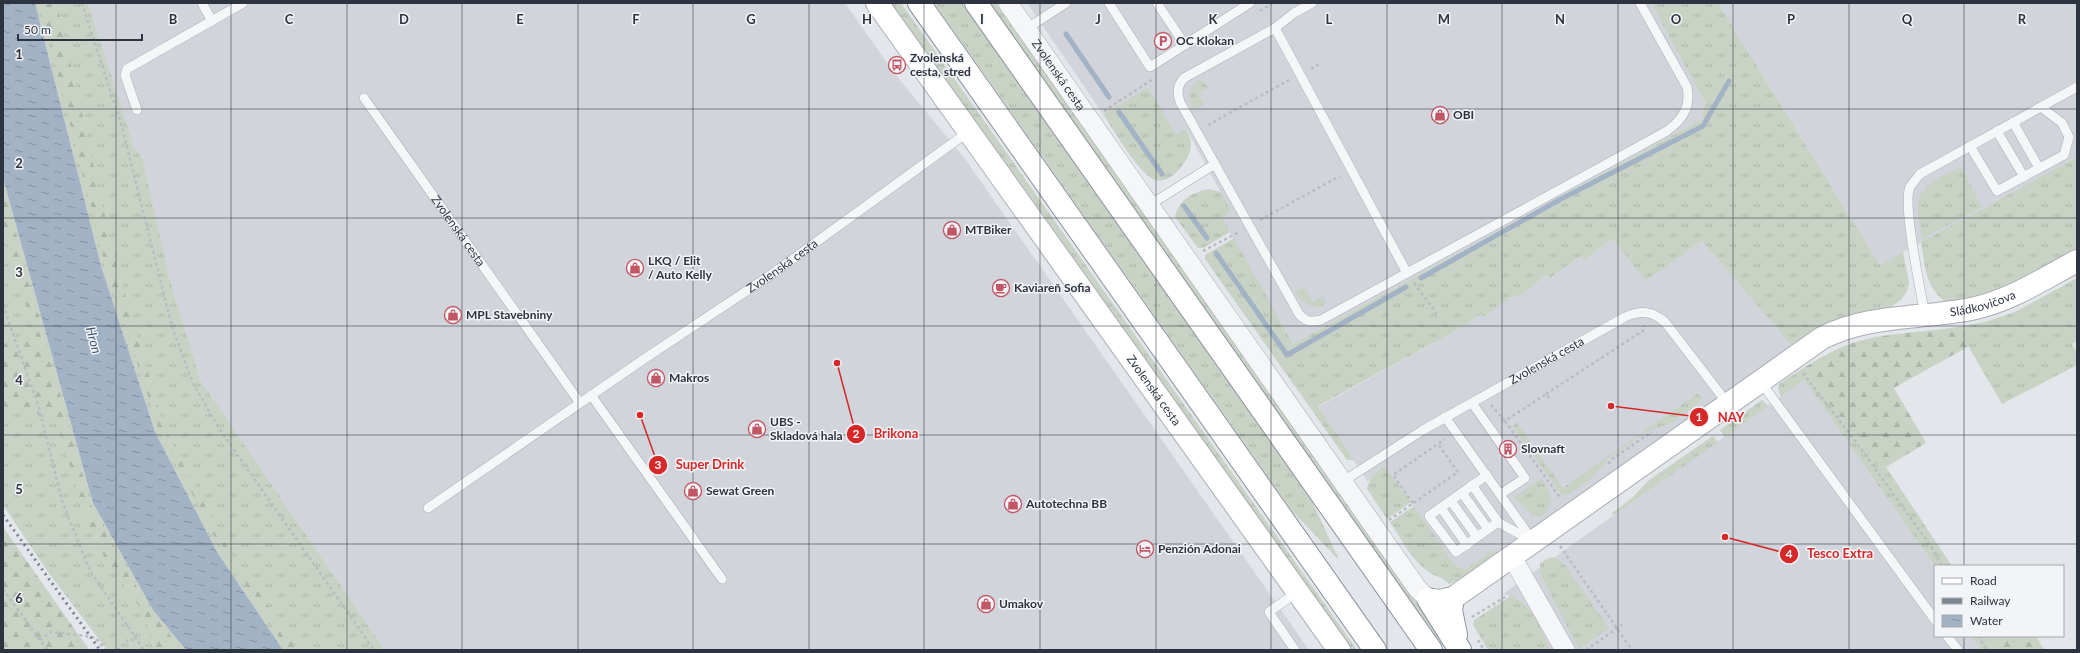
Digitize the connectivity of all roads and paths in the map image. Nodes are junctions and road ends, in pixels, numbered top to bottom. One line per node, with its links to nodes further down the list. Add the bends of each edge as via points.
1 (82, 3): 93 (path, via 122,127 172,327 193,383 218,427)
2 (202, 3): 14 (lane)
3 (243, 3): 14 (lane)
4 (877, 3): 26 (main road, Zvolenská cesta)
5 (919, 3): 96 (main road)
6 (976, 3): 97 (main road)
7 (1008, 3): 16 (street, Zvolenská cesta)
8 (1066, 3): 16 (lane)
9 (1109, 3): 17 (lane, via 1150,67)
10 (1157, 3): 17 (lane)
11 (1250, 3): 17 (lane)
12 (1312, 3): 15 (lane)
13 (1640, 3): 38 (lane, via 1687,87 1689,98 1685,112 1677,123)
14 (212, 21): 24 (lane, via 127,69 125,75)
15 (1275, 28): 27 (lane, via 1184,78 1179,84 1180,102); 38 (lane)
16 (1026, 29): 34 (street, Zvolenská cesta)
17 (1185, 45)
18 (1319, 64): 19 (path)
19 (1307, 71)
20 (1295, 77): 27 (path)
21 (2077, 87): 23 (lane)
22 (364, 98): 50 (lane, Zvolenská cesta)
23 (2040, 107): 25 (lane); 31 (lane, via 2062,123 2069,137 2064,154)
24 (137, 110)
25 (2014, 122): 28 (lane); 31 (lane)
26 (970, 131): 46 (lane, Zvolenská cesta, via 775,272); 77 (main road, Zvolenská cesta)
27 (1197, 131): 30 (lane)
28 (1997, 131): 29 (lane); 33 (lane)
29 (1970, 146): 33 (lane, via 1997,192); 42 (lane, via 1920,174 1910,187 1908,202 1913,248)
30 (1215, 164): 34 (lane); 35 (lane)
31 (2039, 168): 33 (lane)
32 (1345, 173): 35 (path)
33 (2024, 177)
34 (1148, 206): 57 (street, Zvolenská cesta)
35 (1250, 226): 36 (path); 38 (lane, via 1304,320 1322,320)
36 (1197, 254)
37 (2077, 261): 42 (main road, Sládkovičova, via 2028,288 1988,305)
38 (1407, 273): 41 (path)
39 (3, 305): 88 (path, via 39,408 62,501 90,571)
40 (1645, 311): 45 (path, via 1644,330); 47 (lane, Zvolenská cesta, via 1625,317); 51 (lane, via 1656,315 1664,322)
41 (1437, 314)
42 (1925, 315): 44 (main road, Sládkovičova, via 1880,320 1835,332 1822,338)
43 (1799, 368): 74 (path, via 1859,446)
44 (1760, 381): 51 (main road); 81 (lane)
45 (1546, 394): 48 (path); 53 (path)
46 (591, 395): 50 (lane, Zvolenská cesta); 75 (lane)
47 (1484, 396): 49 (lane, Zvolenská cesta); 53 (path)
48 (1549, 398)
49 (1472, 402): 52 (lane, Zvolenská cesta); 60 (lane, via 1525,478)
50 (580, 403): 64 (lane, Zvolenská cesta)
51 (1728, 404): 70 (main road)
52 (1445, 417): 54 (lane); 57 (lane, Zvolenská cesta)
53 (1505, 421): 63 (path)
54 (1455, 432): 55 (path); 56 (lane)
55 (1438, 444): 62 (path, via 1393,475); 62 (path, via 1458,472)
56 (1487, 475): 58 (lane); 60 (lane)
57 (1342, 482): 80 (street, Zvolenská cesta, via 1417,588)
58 (1472, 485): 59 (lane); 67 (lane)
59 (1462, 493): 61 (lane); 68 (lane)
60 (1501, 494): 70 (lane)
61 (1451, 500): 65 (lane); 69 (lane)
62 (1413, 503): 66 (path)
63 (1563, 503)
64 (428, 508)
65 (1440, 508): 72 (lane); 72 (lane, via 1429,516 1456,552)
66 (1386, 522)
67 (1498, 522): 68 (lane); 70 (lane)
68 (1488, 530): 69 (lane)
69 (1477, 537): 72 (lane)
70 (1533, 541): 73 (main road)
71 (1565, 542): 84 (path, via 1560,546)
72 (1467, 545)
73 (1512, 557): 79 (main road); 99 (street)
74 (1941, 565)
75 (722, 579)
76 (3, 589): 87 (path)
77 (1297, 592): 94 (lane, via 1268,612); 95 (main road, Zvolenská cesta)
78 (1506, 597): 82 (path)
79 (1453, 598): 80 (main road, via 1440,601); 98 (main road, via 1451,610)
80 (1428, 599): 98 (main road)
81 (1934, 619)
82 (1466, 621)
83 (1622, 625): 84 (path)
84 (1617, 628): 100 (path); 101 (path)
85 (1948, 637): 102 (lane)
86 (1979, 637): 103 (path)
87 (40, 640): 89 (path); 90 (path, via 51,632 80,637 89,635 96,638)
88 (137, 640): 91 (path, via 128,640); 92 (path)
89 (47, 650)
90 (105, 650)
91 (118, 650)
92 (144, 650)
93 (374, 650)
94 (1295, 650)
95 (1339, 650)
96 (1375, 650)
97 (1431, 650)
98 (1460, 650)
99 (1565, 650)
100 (1586, 650)
101 (1632, 650)
102 (1958, 650)
103 (1988, 650)

